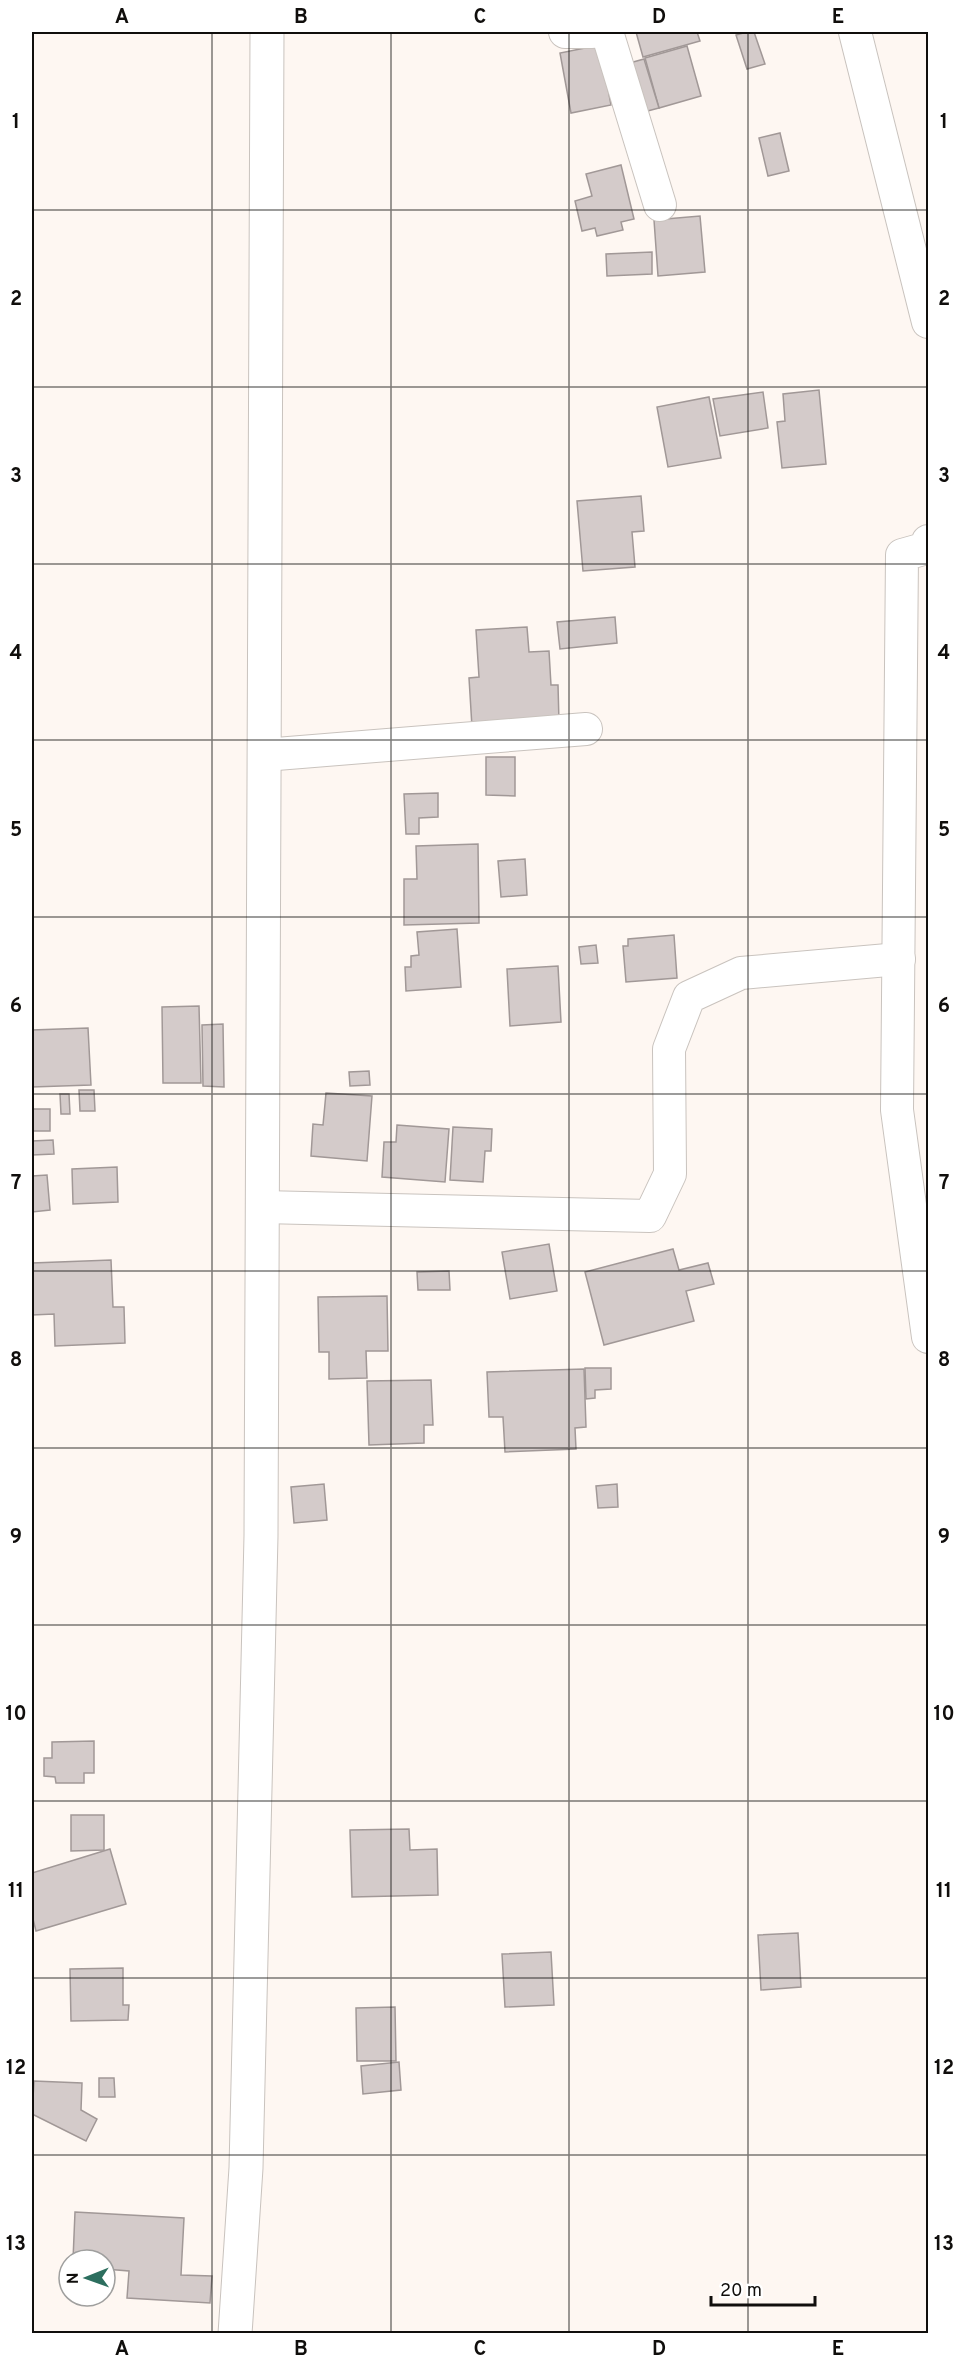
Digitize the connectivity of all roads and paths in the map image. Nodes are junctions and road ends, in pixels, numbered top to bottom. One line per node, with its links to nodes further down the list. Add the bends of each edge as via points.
1 (267, 32): 10 (street)
2 (565, 32): 3 (street)
3 (592, 32)
4 (607, 32): 6 (street)
5 (855, 32): 7 (street)
6 (660, 205)
7 (928, 322)
8 (928, 541): 11 (street, via 927,548 902,555)
9 (586, 729): 10 (street)
10 (264, 756): 12 (street)
11 (898, 959): 12 (street, via 741,973 689,997 669,1049 670,1174 650,1216); 13 (street, via 897,1110)
12 (262, 1207): 14 (street, via 261,1536 248,2085)
13 (928, 1337)
14 (235, 2334)

